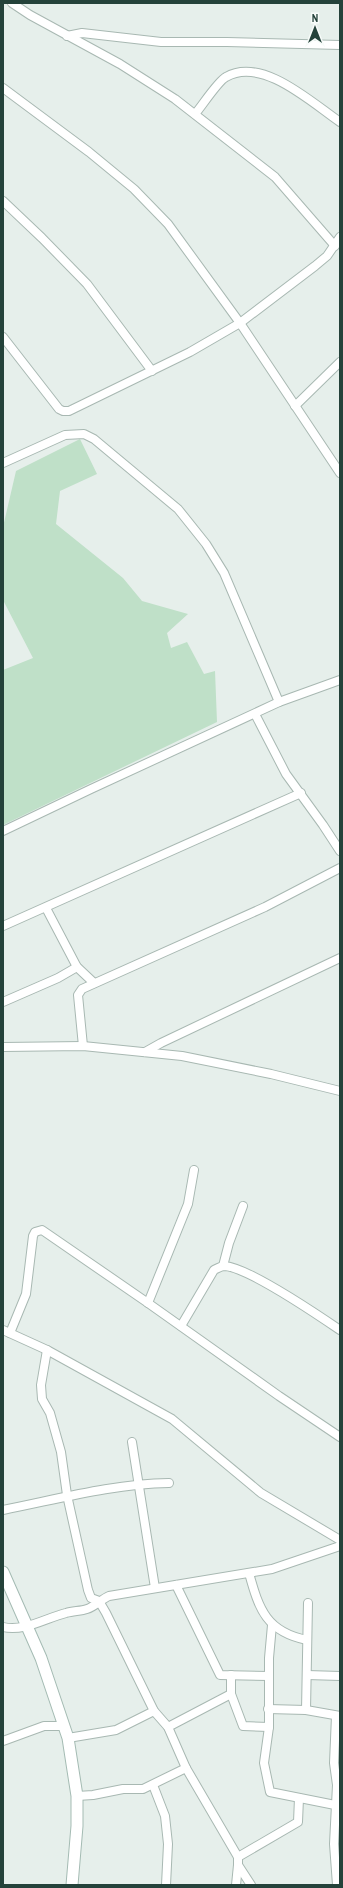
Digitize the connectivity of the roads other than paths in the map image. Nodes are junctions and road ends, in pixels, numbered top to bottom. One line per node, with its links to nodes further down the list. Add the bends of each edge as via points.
1 (12, 3): 2 (street)
2 (67, 36): 3 (street, via 82,33 162,42); 5 (street, via 120,64)
3 (340, 45)
4 (3, 88): 10 (street, via 134,188 168,224)
5 (195, 114): 6 (street, via 225,77 246,71 269,76); 9 (street, via 274,177)
6 (340, 122)
7 (3, 201): 13 (street, via 87,284)
8 (340, 237): 9 (street)
9 (335, 246): 10 (street, via 316,266)
10 (240, 323): 13 (street); 14 (street)
11 (3, 337): 13 (street, via 58,409 63,411 69,411)
12 (340, 362): 14 (street)
13 (152, 371)
14 (295, 406): 16 (street)
15 (3, 463): 18 (street, via 65,435 84,434 94,439 178,509 206,544 224,573)
16 (340, 473)
17 (339, 682): 18 (street)
18 (279, 702): 19 (street)
19 (255, 714): 20 (street, via 286,774); 21 (street)
20 (301, 793): 22 (street); 24 (street)
21 (3, 831)
22 (340, 851)
23 (340, 868): 28 (street, via 265,907)
24 (46, 908): 25 (street); 27 (street)
25 (3, 926)
26 (340, 958): 32 (street)
27 (77, 967): 28 (street); 29 (street)
28 (94, 983): 30 (street, via 82,989 78,995)
29 (3, 1002)
30 (83, 1046): 31 (street); 32 (street)
31 (3, 1047)
32 (145, 1052): 33 (street, via 182,1056)
33 (340, 1091)
34 (194, 1170): 37 (street, via 188,1204)
35 (243, 1206): 36 (street)
36 (223, 1266): 38 (street, via 214,1270); 39 (street, via 234,1267 255,1277)
37 (148, 1303): 38 (street); 40 (street, via 45,1231 38,1231 33,1236 24,1301)
38 (181, 1326): 42 (street)
39 (340, 1330)
40 (6, 1331): 41 (street)
41 (47, 1350): 46 (street, via 41,1385 42,1400 50,1413 61,1452); 48 (street, via 172,1419 261,1492)
42 (340, 1437)
43 (132, 1442): 44 (street)
44 (138, 1483): 45 (street); 46 (street); 53 (street)
45 (169, 1483)
46 (68, 1495): 47 (street); 54 (street, via 88,1590 91,1598)
47 (3, 1510)
48 (340, 1540)
49 (340, 1546): 51 (street, via 272,1569)
50 (3, 1572): 57 (main road)
51 (249, 1573): 52 (street); 56 (street, via 254,1592)
52 (176, 1585): 53 (street); 60 (street, via 220,1675)
53 (155, 1588): 54 (street, via 108,1596)
54 (99, 1601): 57 (street, via 89,1609 43,1619); 67 (street)
55 (308, 1603): 59 (street)
56 (272, 1625): 59 (street, via 292,1637); 62 (street)
57 (26, 1626): 58 (street); 69 (main road, via 41,1658)
58 (3, 1627)
59 (307, 1640): 61 (street)
60 (231, 1675): 62 (street); 64 (street)
61 (307, 1675): 63 (street); 66 (street)
62 (269, 1676): 65 (street)
63 (340, 1676)
64 (231, 1694): 70 (street); 71 (street, via 243,1726)
65 (268, 1709): 66 (street); 71 (street)
66 (306, 1710): 68 (street)
67 (154, 1711): 70 (street); 72 (street, via 116,1730)
68 (338, 1716): 76 (street, via 334,1763)
69 (64, 1726): 72 (main road); 73 (street, via 44,1726)
70 (168, 1727): 74 (street)
71 (269, 1727): 78 (street, via 264,1763 270,1792)
72 (68, 1738): 77 (main road)
73 (3, 1741)
74 (186, 1768): 75 (street); 80 (street)
75 (153, 1785): 77 (street, via 135,1790 123,1789); 83 (street, via 165,1816 168,1844)
76 (339, 1786): 79 (street)
77 (77, 1796): 82 (main road)
78 (299, 1798): 79 (street); 80 (street, via 298,1822)
79 (335, 1805): 86 (street)
80 (238, 1857): 81 (street)
81 (238, 1866): 84 (street); 85 (street)
82 (72, 1885)
83 (166, 1885)
84 (236, 1885)
85 (251, 1885)
86 (337, 1885)

